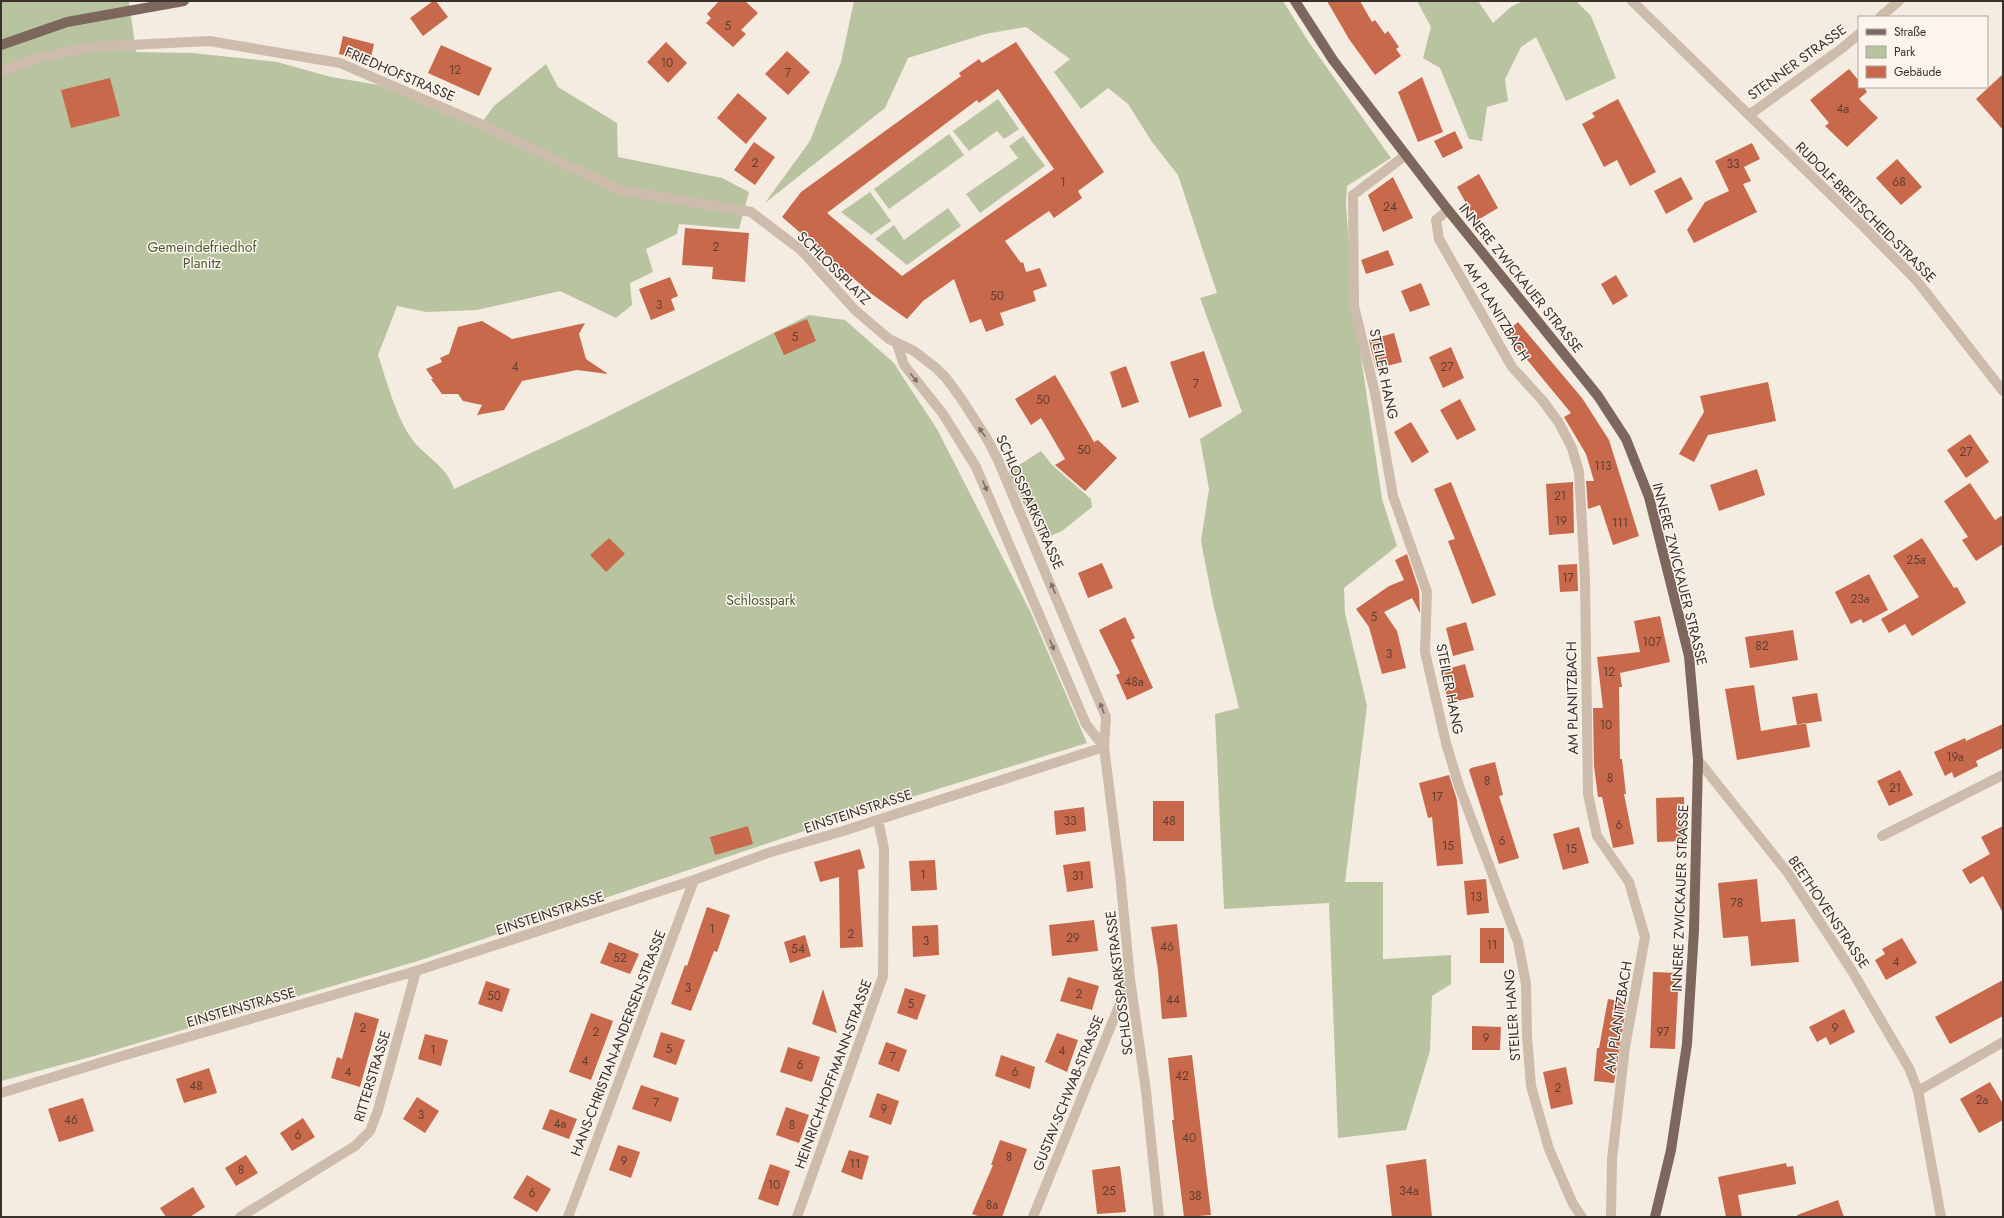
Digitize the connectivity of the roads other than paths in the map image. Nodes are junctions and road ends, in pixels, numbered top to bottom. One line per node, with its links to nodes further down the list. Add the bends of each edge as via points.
1 (184, 1): 7 (main road, via 67,22)
2 (1295, 1): 10 (main road, INNERE ZWICKAUER STRASSE, via 1333,60)
3 (1632, 1): 9 (street, STENNER STRASSE)
4 (1899, 1): 5 (street)
5 (1881, 16)
6 (1858, 35): 9 (street, STENNER STRASSE)
7 (1, 45)
8 (1, 72): 12 (street, FRIEDHOFSTRASSE, via 34,59 90,47 201,42 340,63 483,125 619,190)
9 (1749, 115): 14 (street, RUDOLF-BREITSCHEID-STRASSE, via 1918,281)
10 (1406, 155): 11 (main road, INNERE ZWICKAUER STRASSE); 31 (street, STEILER HANG, via 1353,195 1354,306 1375,393 1393,496 1427,592 1425,652 1446,743 1473,826 1518,942 1526,984 1531,1086 1548,1149 1573,1204)
11 (1448, 210): 16 (main road, INNERE ZWICKAUER STRASSE, via 1598,396 1626,439 1649,497 1689,656); 32 (street, AM PLANITZBACH, via 1436,220 1439,240 1512,366 1559,423 1572,448 1579,472 1585,578 1588,794 1597,836 1629,882 1645,937 1625,1048 1612,1159)
12 (751, 212): 13 (street, SCHLOSSPLATZ, via 801,250 854,310)
13 (897, 344): 15 (street, one-way to 15, via 904,365 944,414 976,467 1086,724); 15 (street, SCHLOSSPARKSTRASSE, one-way to 13, via 1106,717 1054,590 986,437 946,378 914,351)
14 (2003, 390)
15 (1104, 747): 18 (street, EINSTEINSTRASSE); 22 (street, SCHLOSSPARKSTRASSE)
16 (1698, 760): 24 (street, BEETHOVENSTRASSE, via 1788,873 1852,971 1909,1068); 33 (main road, INNERE ZWICKAUER STRASSE, via 1694,930 1687,1044 1671,1150)
17 (2003, 775): 19 (street)
18 (878, 820): 20 (street, EINSTEINSTRASSE); 28 (street, HEINRICH-HOFFMANN-STRASSE, via 884,848 883,976)
19 (1882, 836)
20 (694, 880): 21 (street, EINSTEINSTRASSE); 27 (street, HANS-CHRISTIAN-ANDERSEN-STRASSE)
21 (416, 972): 25 (street, EINSTEINSTRASSE); 26 (street, RITTERSTRASSE, via 370,1131 355,1146)
22 (1130, 979): 29 (street, GUSTAV-SCHWAB-STRASSE); 30 (street, SCHLOSSPARKSTRASSE, via 1146,1091)
23 (2003, 1042): 24 (street)
24 (1918, 1091): 34 (street, BEETHOVENSTRASSE)
25 (1, 1093)
26 (240, 1217)
27 (568, 1217)
28 (797, 1217)
29 (1033, 1217)
30 (1159, 1217)
31 (1582, 1217)
32 (1611, 1217)
33 (1655, 1217)
34 (1941, 1217)

